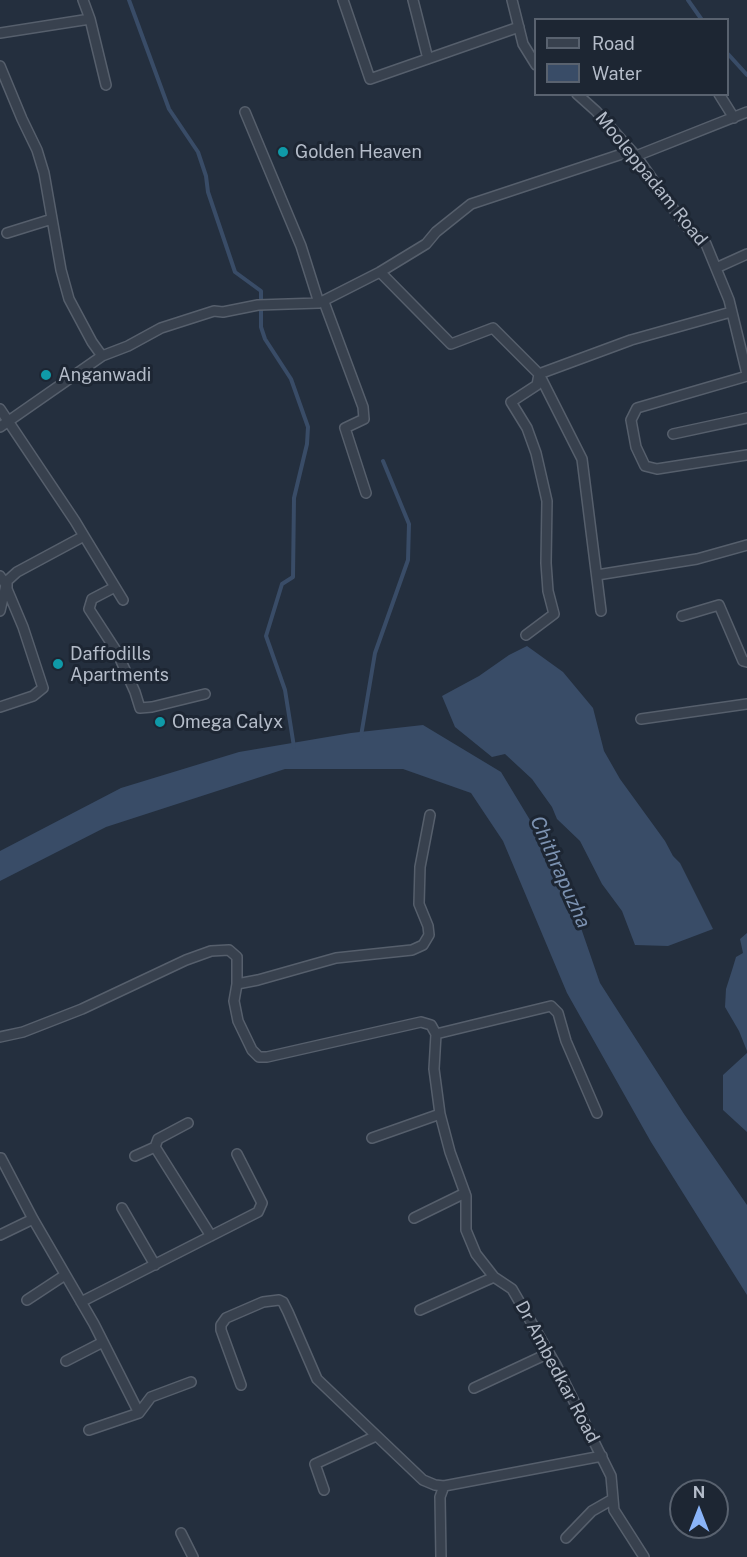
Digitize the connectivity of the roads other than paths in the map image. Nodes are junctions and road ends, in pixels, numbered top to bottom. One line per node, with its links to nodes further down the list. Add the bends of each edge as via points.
1 (84, 0): 5 (street)
2 (343, 0): 8 (street, via 370,79)
3 (413, 0): 8 (street)
4 (512, 0): 6 (street)
5 (90, 19): 7 (street); 11 (street)
6 (519, 27): 8 (street); 9 (street, via 523,44)
7 (0, 33)
8 (428, 59)
9 (534, 62)
10 (0, 66): 18 (street, via 37,150)
11 (106, 86)
12 (579, 96): 17 (street, Mooleppadam Road)
13 (720, 96): 16 (street)
14 (245, 112): 23 (street)
15 (747, 112): 16 (street)
16 (734, 118): 17 (street)
17 (634, 154): 21 (street, Mooleppadam Road, via 684,225 706,244); 22 (street, via 471,204 426,244)
18 (52, 219): 19 (street); 25 (street, via 69,298)
19 (7, 233)
20 (747, 254): 21 (street)
21 (716, 268): 24 (street, Mooleppadam Road)
22 (380, 272): 23 (street); 26 (street, via 451,344 493,328)
23 (322, 302): 25 (street, via 214,311 172,324); 34 (street, via 363,407 364,419 345,428)
24 (731, 312): 26 (street, via 632,340); 27 (street, Mooleppadam Road)
25 (102, 356): 30 (street)
26 (539, 374): 37 (street, via 582,459); 45 (street, via 537,385 511,402 536,453 546,501 546,563 554,614)
27 (747, 375): 33 (street, via 637,408 631,420 636,447 645,466 657,469)
28 (0, 409): 30 (street)
29 (747, 418): 32 (street)
30 (8, 420): 31 (street); 35 (street)
31 (0, 427)
32 (673, 434)
33 (747, 455)
34 (366, 493)
35 (84, 536): 39 (street, via 17,572); 40 (street)
36 (747, 545): 37 (street, via 697,559)
37 (597, 575): 43 (street)
38 (0, 576): 39 (street)
39 (6, 585): 42 (street); 49 (street, via 43,688 40,693)
40 (115, 587): 41 (street); 47 (street, via 92,599 89,609 117,652 140,708)
41 (123, 600)
42 (0, 611)
43 (601, 611)
44 (682, 616): 46 (street, via 719,605 743,661)
45 (526, 635)
46 (747, 662)
47 (205, 694)
48 (747, 705): 50 (street)
49 (0, 707)
50 (641, 719)
51 (430, 815): 52 (street, via 420,867 419,904 429,935 423,945 412,950 336,958)
52 (237, 984): 53 (street, via 234,1001 238,1021 259,1057 292,1053 421,1022 431,1024); 54 (street, via 237,957 229,950 211,951 82,1009 23,1032)
53 (436, 1034): 55 (street, via 551,1005 558,1013); 56 (street, Dr Ambedkar Road)
54 (0, 1036)
55 (597, 1113)
56 (440, 1114): 58 (street); 63 (street, Dr Ambedkar Road)
57 (188, 1123): 59 (street, via 158,1138)
58 (372, 1138)
59 (155, 1147): 61 (street); 68 (street)
60 (237, 1154): 68 (street, via 261,1208)
61 (135, 1156)
62 (1, 1158): 66 (street)
63 (465, 1193): 65 (street); 71 (street, Dr Ambedkar Road, via 466,1230)
64 (122, 1208): 69 (street)
65 (414, 1218)
66 (33, 1219): 67 (street); 70 (street)
67 (0, 1235)
68 (211, 1236): 69 (street)
69 (155, 1265): 73 (street)
70 (65, 1275): 72 (street); 73 (street)
71 (494, 1277): 74 (street); 76 (street, Dr Ambedkar Road, via 512,1289)
72 (27, 1300)
73 (81, 1302): 75 (street)
74 (420, 1310)
75 (103, 1342): 77 (street); 81 (street)
76 (549, 1353): 80 (street); 84 (street, Dr Ambedkar Road)
77 (66, 1361)
78 (191, 1382): 81 (street, via 151,1397)
79 (241, 1385): 83 (street, via 221,1325 226,1318 263,1302 279,1300 317,1379)
80 (474, 1388)
81 (140, 1413): 82 (street)
82 (89, 1430)
83 (376, 1436): 85 (street, via 423,1480); 86 (street, via 315,1464)
84 (602, 1456): 85 (street); 87 (street, Dr Ambedkar Road, via 612,1476)
85 (444, 1486): 91 (street, via 440,1497)
86 (324, 1490)
87 (613, 1499): 89 (street, via 591,1510); 92 (street, Dr Ambedkar Road, via 614,1510)
88 (181, 1533): 90 (street)
89 (566, 1538)
90 (194, 1557)
91 (441, 1557)
92 (644, 1557)

